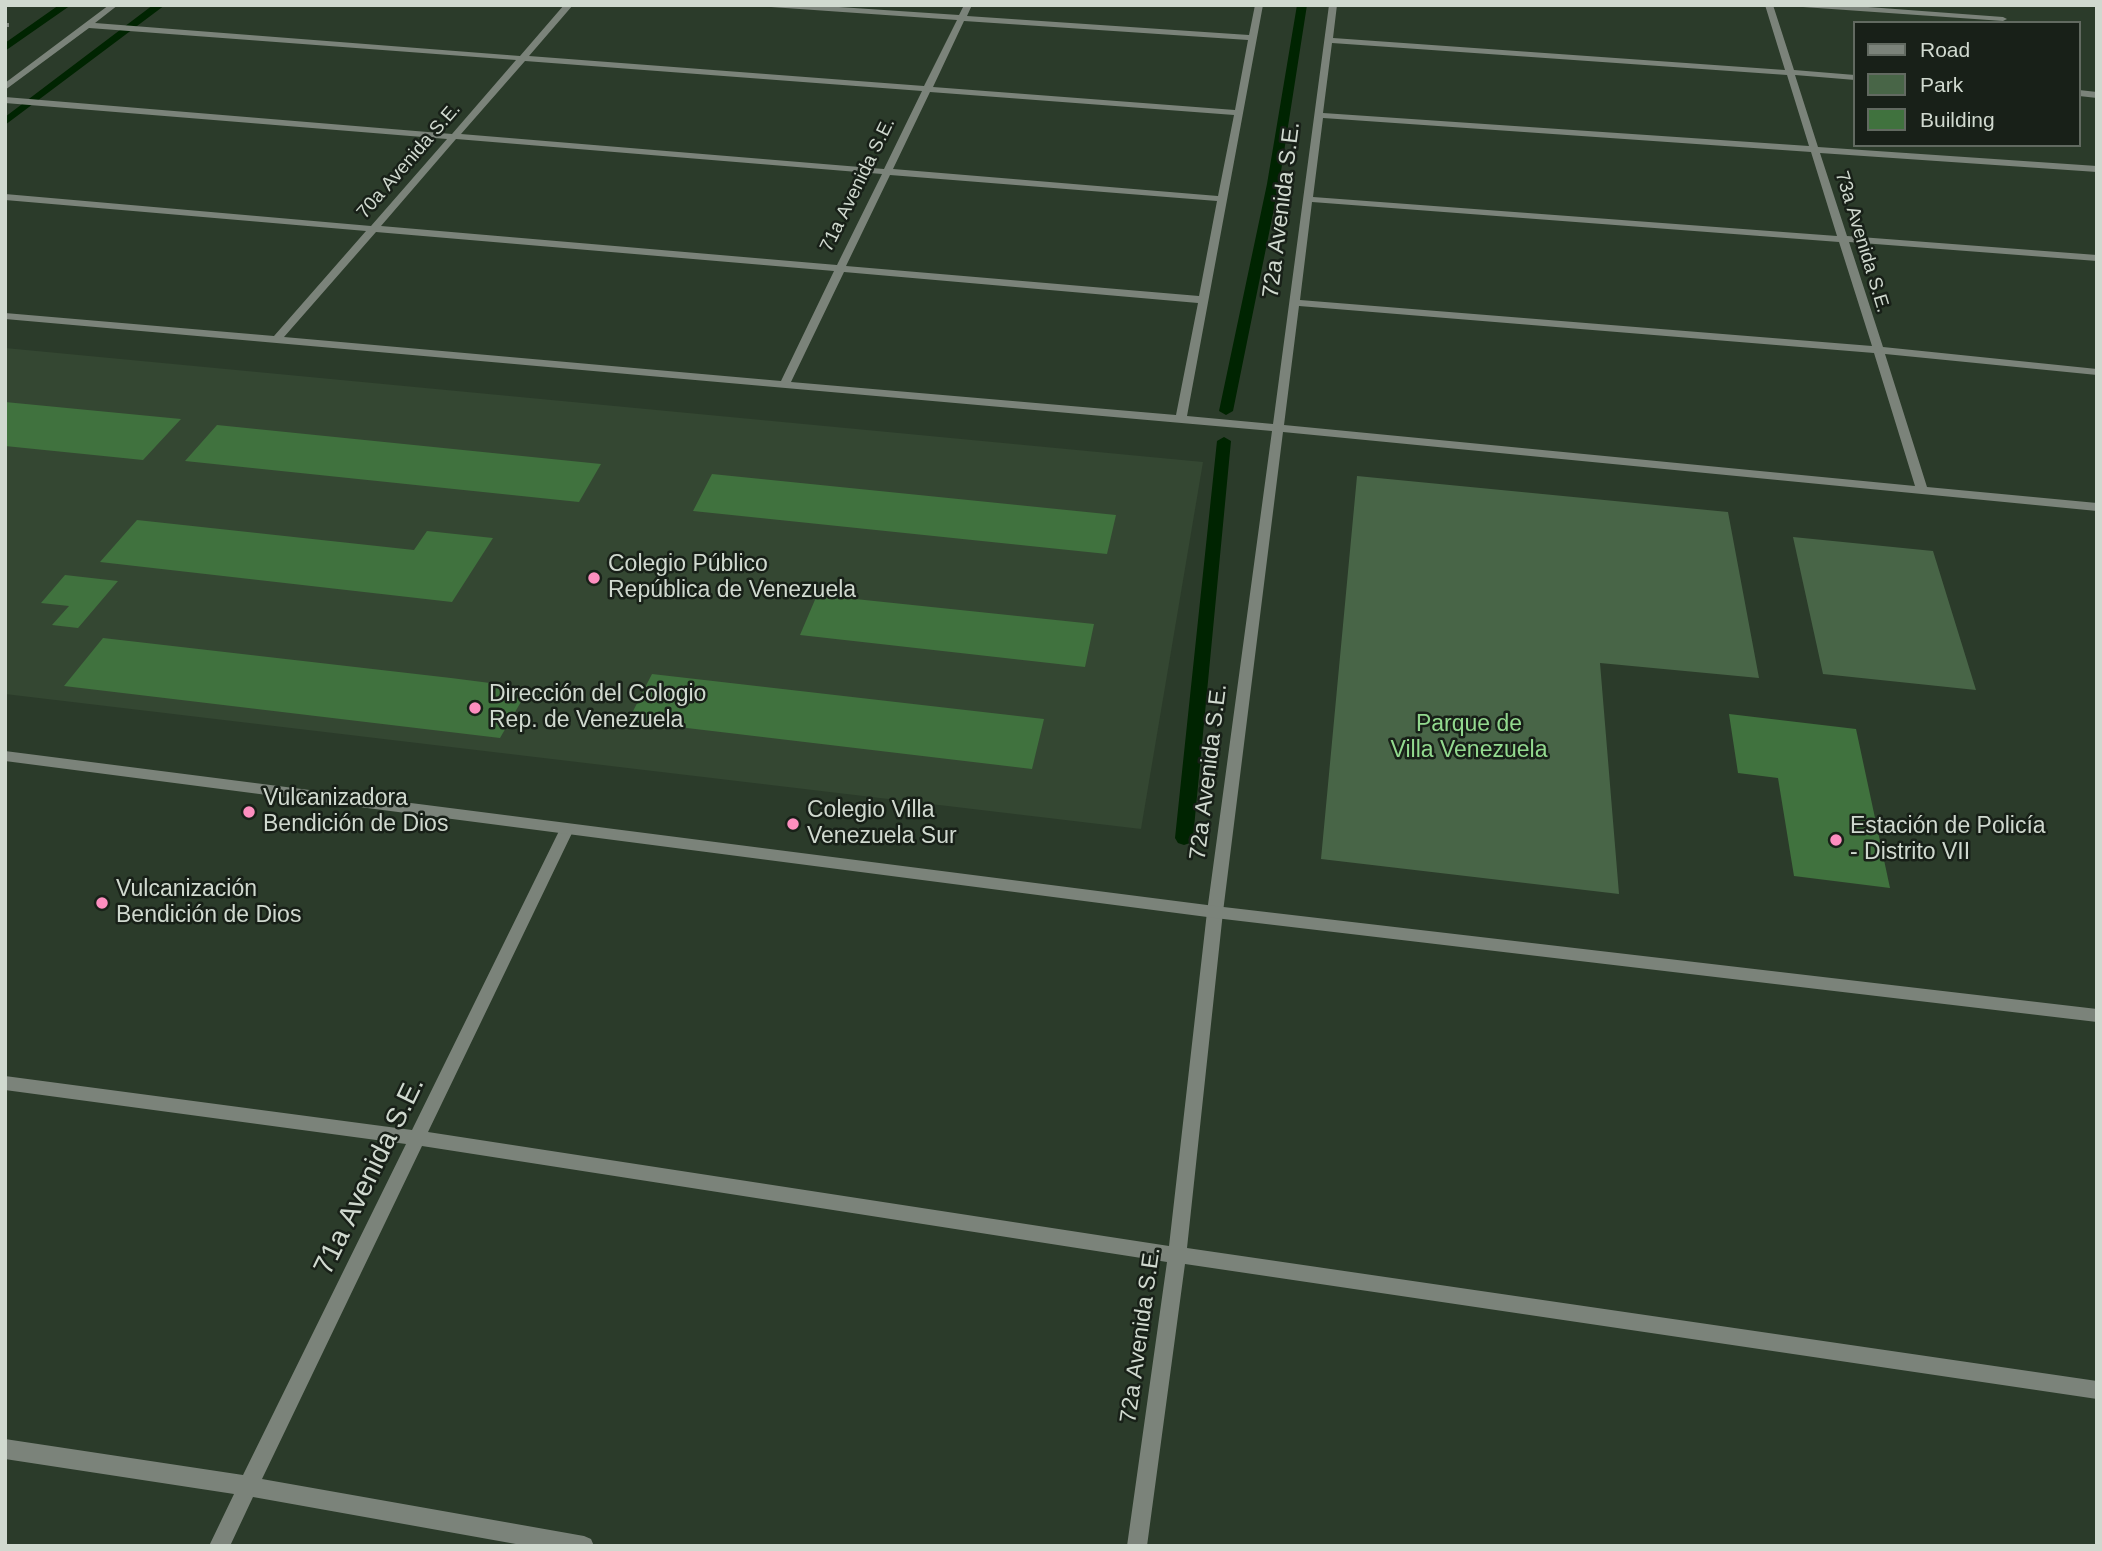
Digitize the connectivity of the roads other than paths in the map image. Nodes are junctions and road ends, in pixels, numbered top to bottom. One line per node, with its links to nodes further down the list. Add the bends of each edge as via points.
1 (114, 5): 11 (street)
2 (569, 5): 14 (street, 70a Avenida S.E.)
3 (771, 5): 9 (street)
4 (968, 5): 9 (street, 71a Avenida S.E.)
5 (1259, 5): 12 (street)
6 (1333, 5): 13 (street, 72a Avenida S.E.)
7 (1769, 5): 15 (street, 73a Avenida S.E.)
8 (1803, 5): 10 (street)
9 (962, 18): 12 (street); 18 (street, 71a Avenida S.E.)
10 (2003, 19)
11 (87, 25): 14 (street); 17 (street)
12 (1252, 38): 20 (street)
13 (1328, 40): 15 (street); 21 (street, 72a Avenida S.E.)
14 (522, 59): 18 (street); 22 (street, 70a Avenida S.E.)
15 (1790, 73): 16 (street); 23 (street, 73a Avenida S.E.)
16 (1854, 77)
17 (5, 87)
18 (928, 89): 20 (street); 25 (street, 71a Avenida S.E.)
19 (5, 100): 22 (street)
20 (1239, 113): 27 (street)
21 (1319, 115): 23 (street); 28 (street, 72a Avenida S.E.)
22 (454, 136): 25 (street); 29 (street, 70a Avenida S.E.)
23 (1815, 149): 24 (street); 30 (street, 73a Avenida S.E.)
24 (2097, 169)
25 (887, 172): 27 (street); 32 (street, 71a Avenida S.E.)
26 (5, 197): 29 (street)
27 (1223, 199): 33 (street)
28 (1308, 199): 30 (street); 34 (street, 72a Avenida S.E.)
29 (374, 229): 32 (street); 36 (street, 70a Avenida S.E.)
30 (1843, 239): 31 (street); 37 (street, 73a Avenida S.E.)
31 (2097, 258)
32 (841, 269): 33 (street); 39 (street, 71a Avenida S.E.)
33 (1203, 300): 40 (street)
34 (1295, 303): 37 (street); 41 (street, 72a Avenida S.E.)
35 (5, 316): 36 (street)
36 (276, 340): 39 (street)
37 (1878, 351): 38 (street); 42 (street, 73a Avenida S.E.)
38 (2097, 372)
39 (785, 383): 40 (street)
40 (1181, 419): 41 (street)
41 (1278, 429): 42 (street); 46 (street, 72a Avenida S.E.)
42 (1922, 488): 43 (street)
43 (2097, 507)
44 (5, 756): 45 (street)
45 (567, 829): 46 (street); 49 (street, 71a Avenida S.E.)
46 (1215, 912): 47 (street); 50 (street, 72a Avenida S.E.)
47 (2097, 1016)
48 (5, 1083): 49 (street)
49 (418, 1138): 50 (street); 53 (street, 71a Avenida S.E.)
50 (1177, 1255): 51 (street); 56 (street, 72a Avenida S.E.)
51 (2097, 1390)
52 (5, 1449): 53 (street)
53 (249, 1486): 54 (street, 71a Avenida S.E.); 55 (street)
54 (219, 1546)
55 (584, 1546)
56 (1137, 1546)

